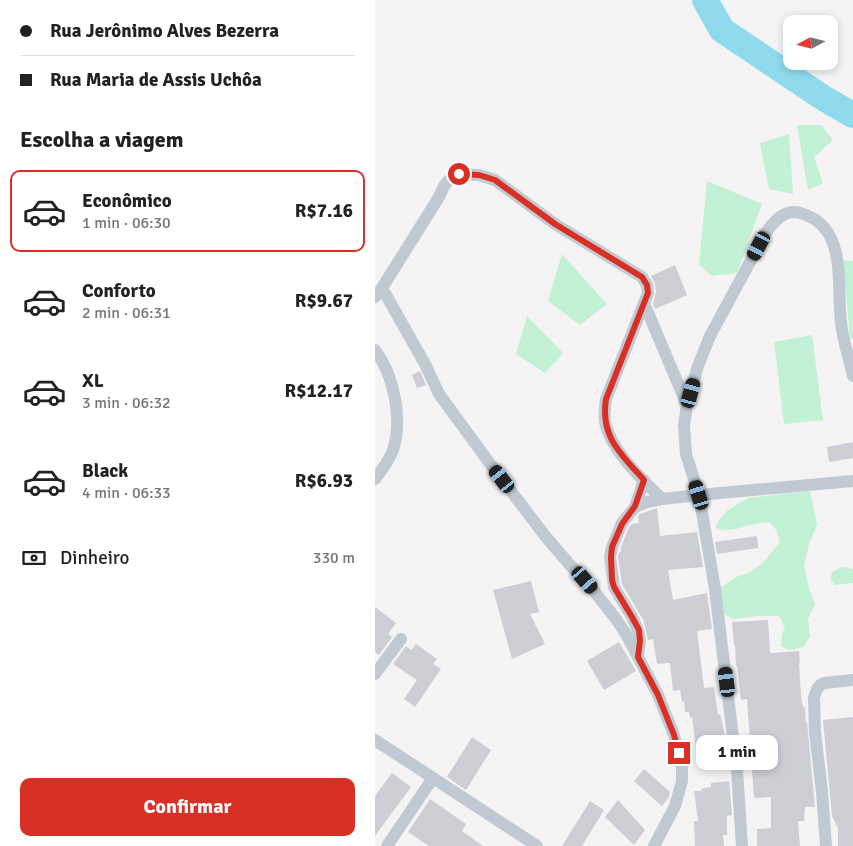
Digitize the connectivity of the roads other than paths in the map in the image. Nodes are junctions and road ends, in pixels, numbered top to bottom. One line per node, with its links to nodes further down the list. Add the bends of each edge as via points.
1 (378, 293): 2 (street, via 444,186 459,174 495,180 555,224 642,277 648,293); 13 (street, via 425,364 439,394 565,560 604,604)
2 (645, 303): 5 (street); 7 (street, via 606,399 605,410 613,442)
3 (375, 350): 6 (street, via 389,375 397,430 389,459)
4 (853, 376): 5 (street, via 841,329 834,244 818,221 808,215 790,212 769,227 710,336)
5 (687, 405): 9 (street, via 684,425 686,454)
6 (375, 479)
7 (644, 480): 10 (street); 11 (street)
8 (853, 481): 9 (street)
9 (699, 495): 10 (street); 21 (street, via 725,666)
10 (662, 499): 11 (street)
11 (635, 506): 13 (street, via 622,524 611,557 614,587 639,630)
12 (401, 639): 14 (street)
13 (638, 657): 20 (street, via 674,735 682,768 675,806)
14 (375, 674)
15 (853, 680): 22 (street, via 824,683 815,693 815,732)
16 (375, 740): 17 (street)
17 (433, 778): 18 (street); 19 (street)
18 (529, 844)
19 (387, 846)
20 (654, 846)
21 (742, 846)
22 (826, 846)

